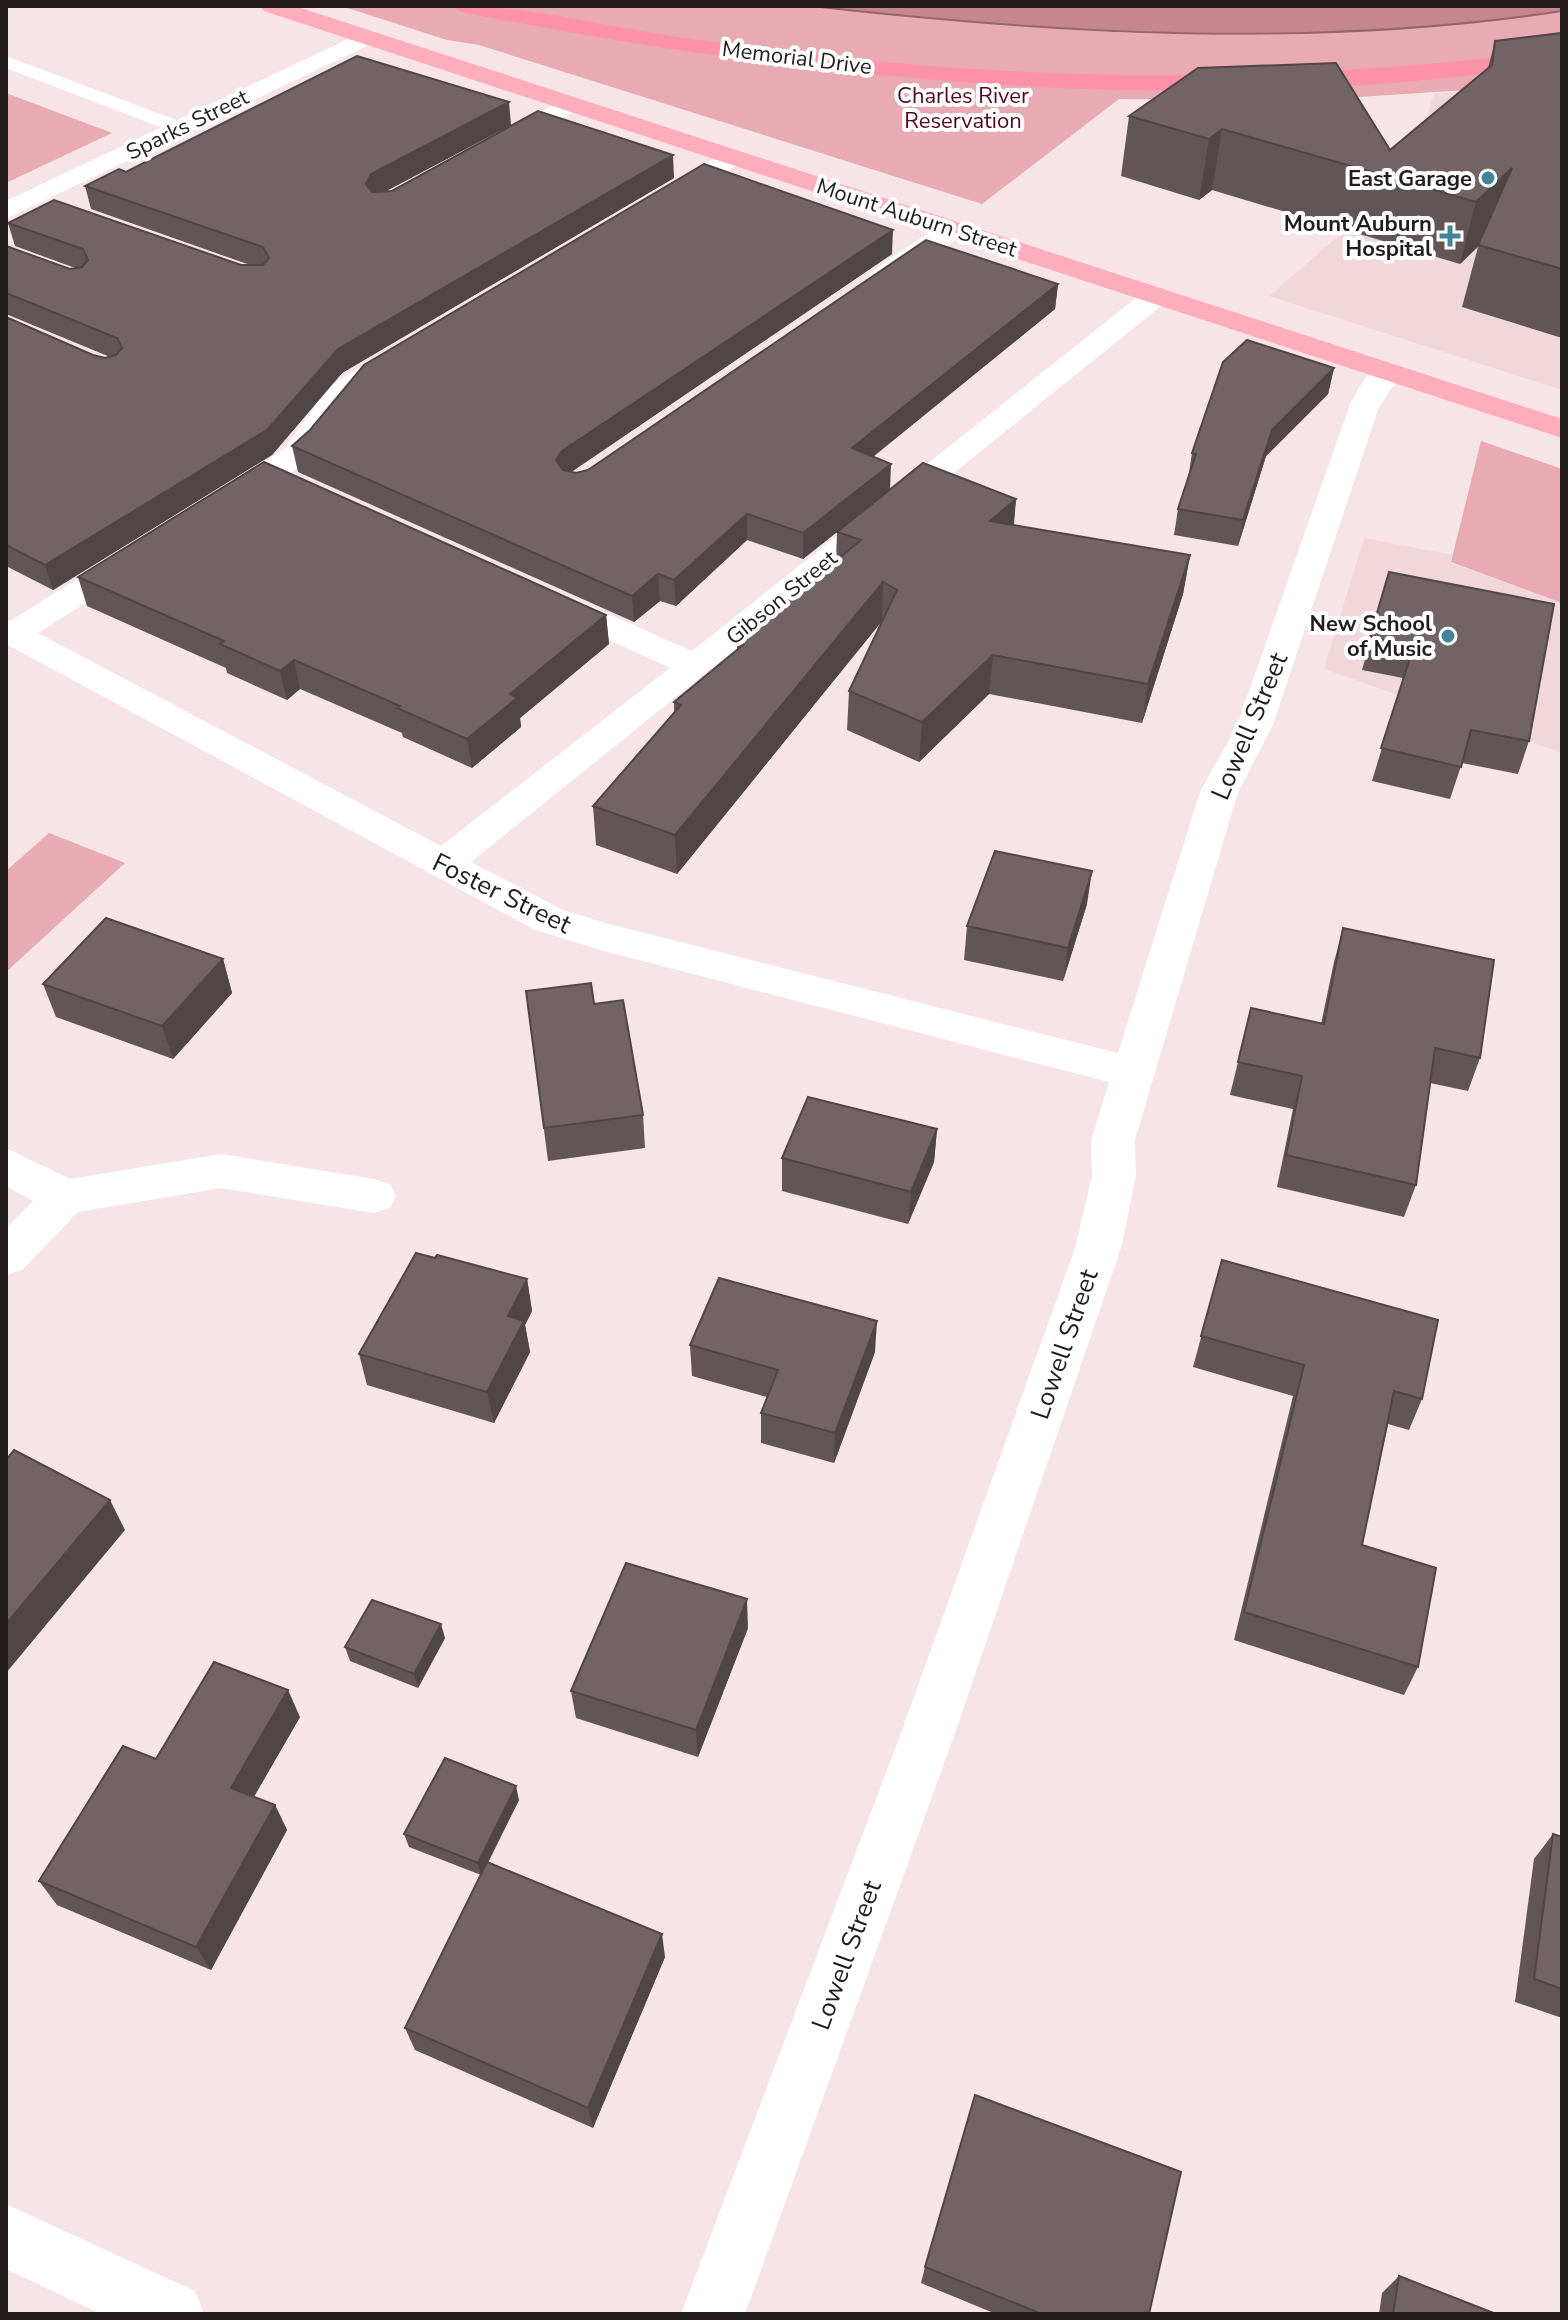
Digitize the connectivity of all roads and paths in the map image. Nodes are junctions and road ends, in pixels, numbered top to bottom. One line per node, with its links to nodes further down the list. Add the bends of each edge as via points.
1 (272, 6): 3 (main road, Mount Auburn Street)
2 (466, 6): 4 (highway, Memorial Drive, via 766,54 1047,80 1295,82)
3 (367, 37): 6 (main road, Mount Auburn Street); 7 (street, Sparks Street)
4 (1562, 57)
5 (6, 62): 7 (lane)
6 (569, 104): 8 (street); 9 (main road, Mount Auburn Street)
7 (180, 128): 10 (street, Sparks Street)
8 (483, 152)
9 (733, 157): 12 (street); 13 (main road, Mount Auburn Street)
10 (14, 205): 11 (street)
11 (65, 213)
12 (635, 215)
13 (953, 229): 14 (street); 15 (main road, Mount Auburn Street)
14 (857, 294)
15 (1156, 296): 17 (main road, Mount Auburn Street); 25 (street, Gibson Street)
16 (408, 350): 19 (street, via 341,392 295,456)
17 (1388, 372): 18 (main road, Mount Auburn Street); 27 (street, Lowell Street, via 1364,407 1255,725 1219,792)
18 (1562, 429)
19 (268, 474): 20 (street); 21 (street)
20 (299, 488)
21 (202, 515)
22 (164, 539): 24 (street)
23 (529, 591): 25 (street)
24 (10, 632): 26 (street, Foster Street)
25 (695, 666): 26 (street, Gibson Street)
26 (442, 865): 27 (street, Foster Street, via 526,910 575,929)
27 (1132, 1072): 34 (street, Lowell Street, via 1113,1140 1114,1176 1098,1248 922,1748)
28 (6, 1165): 30 (street)
29 (374, 1196): 30 (street, via 221,1171)
30 (65, 1197): 31 (street)
31 (6, 1257)
32 (6, 2236): 33 (street)
33 (172, 2314)
34 (713, 2314)

